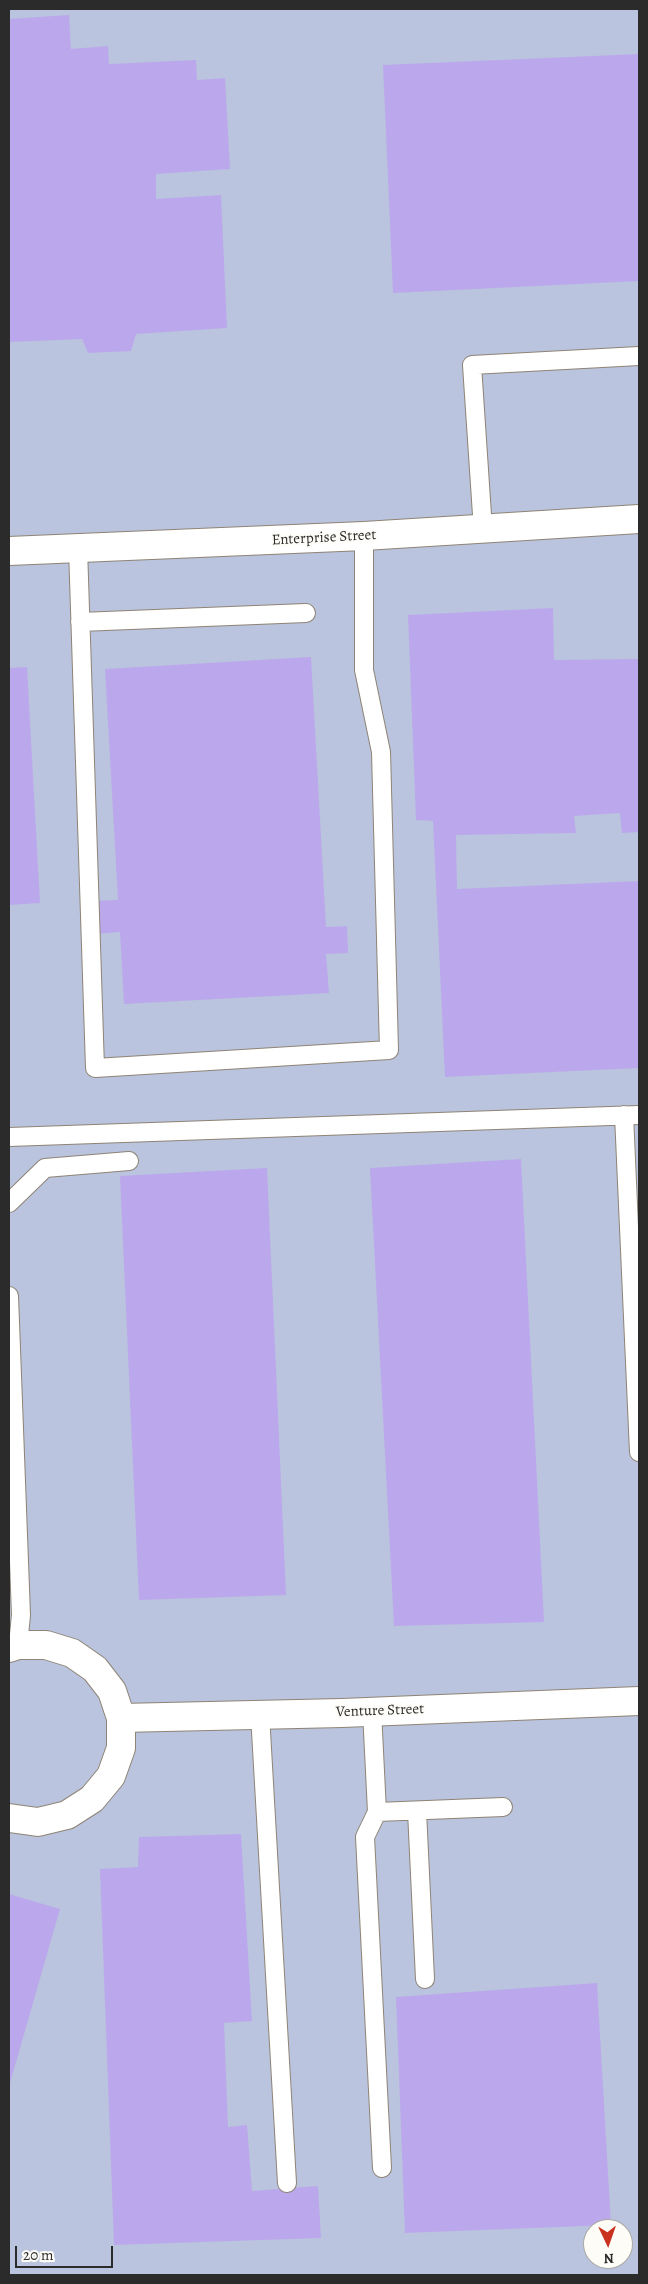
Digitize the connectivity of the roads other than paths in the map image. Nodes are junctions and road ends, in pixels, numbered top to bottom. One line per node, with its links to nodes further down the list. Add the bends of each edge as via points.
1 (639, 356): 3 (lane, via 472,365)
2 (639, 519): 3 (street, Enterprise Street)
3 (483, 530): 4 (street, Enterprise Street)
4 (364, 536): 5 (street, Enterprise Street); 8 (lane, via 364,670 381,752 390,1050 95,1068)
5 (78, 548): 6 (street, Enterprise Street); 8 (lane)
6 (9, 551)
7 (306, 613): 8 (lane)
8 (80, 622)
9 (632, 1115): 10 (lane); 14 (lane)
10 (9, 1137)
11 (129, 1161): 12 (lane, via 45,1168)
12 (9, 1203)
13 (9, 1296): 15 (lane, via 21,1615)
14 (639, 1452)
15 (13, 1647): 19 (street, via 46,1645 72,1653 95,1669 112,1691)
16 (639, 1701): 17 (street, Venture Street)
17 (372, 1711): 18 (street, Venture Street); 22 (lane)
18 (260, 1714): 19 (street, Venture Street); 26 (lane)
19 (121, 1718): 23 (street, via 121,1748 111,1776 92,1799 67,1815 38,1822)
20 (503, 1807): 21 (lane)
21 (417, 1811): 22 (lane); 24 (lane)
22 (377, 1812): 25 (lane, via 365,1837)
23 (9, 1818)
24 (426, 1979)
25 (382, 2168)
26 (287, 2183)

